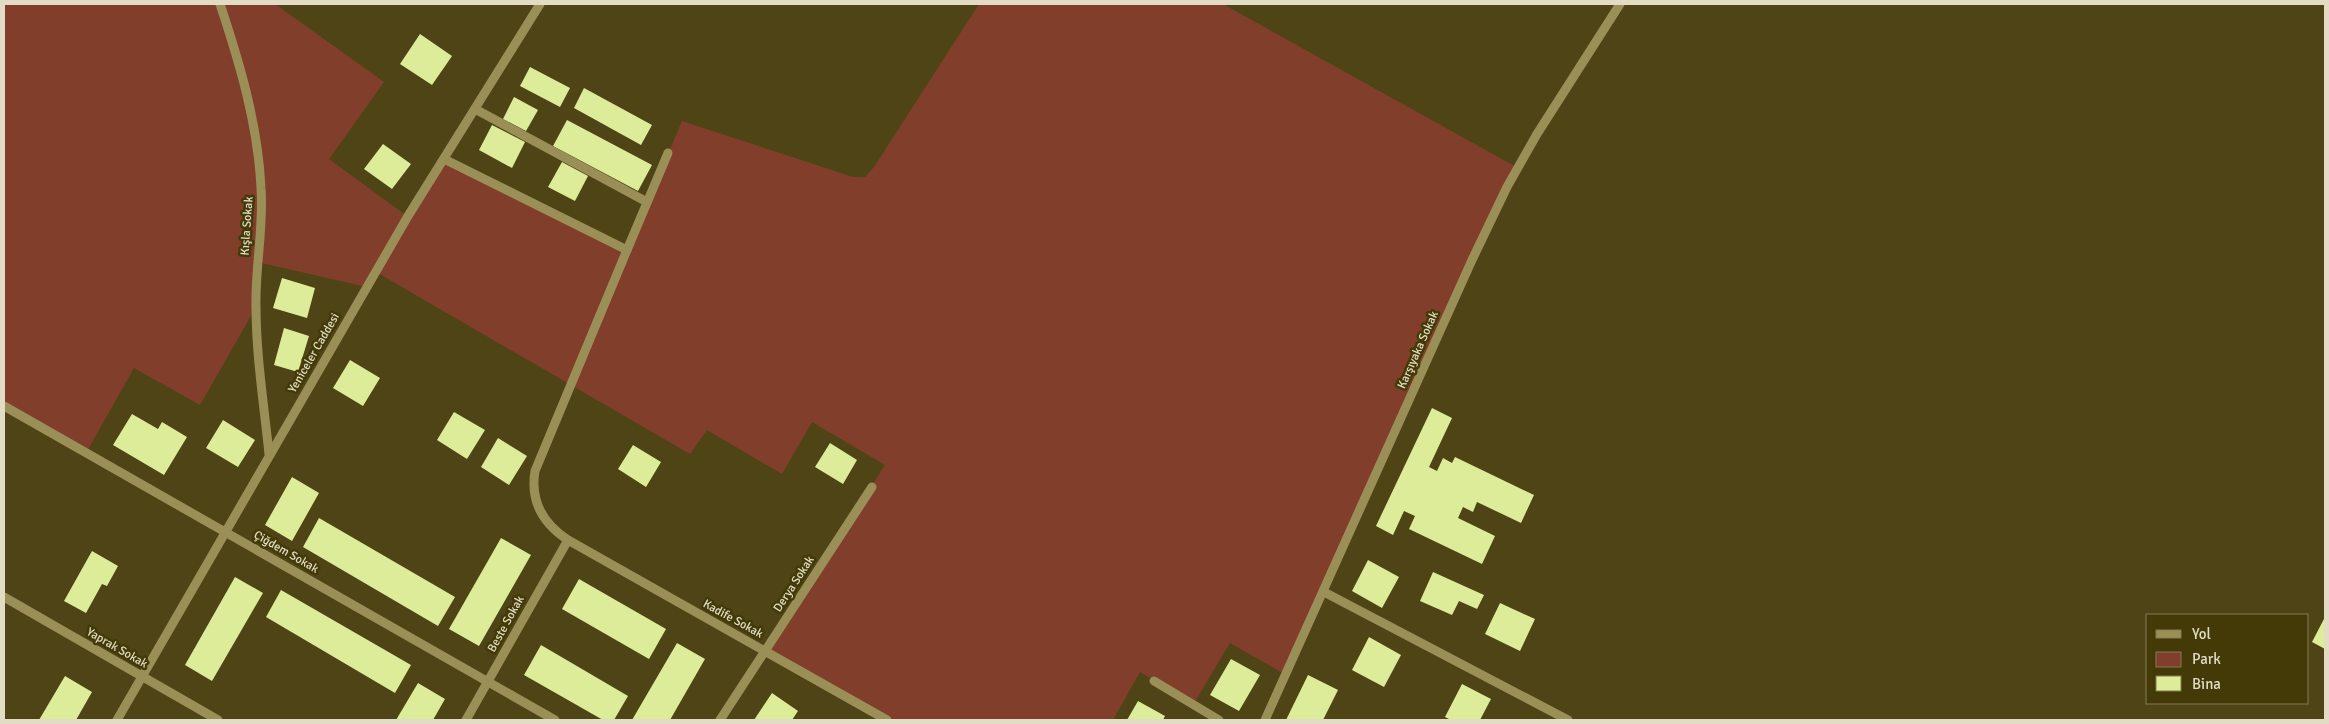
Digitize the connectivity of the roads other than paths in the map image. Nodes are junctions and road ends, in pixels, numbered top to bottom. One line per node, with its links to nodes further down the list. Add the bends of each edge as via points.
1 (220, 4): 10 (street, Kışla Sokak, via 244,80 262,190 256,307)
2 (540, 4): 4 (street, Yeniceler Caddesi)
3 (1620, 4): 14 (street, Karşıyaka Sokak, via 1507,187)
4 (474, 109): 6 (street, Yeniceler Caddesi); 7 (street)
5 (668, 153): 7 (street, Kadife Sokak)
6 (444, 159): 8 (street); 10 (street, Yeniceler Caddesi)
7 (647, 202): 8 (street, Kadife Sokak)
8 (627, 250): 13 (street, Kadife Sokak, via 534,471 535,501 552,527)
9 (4, 406): 12 (street, Çiğdem Sokak)
10 (270, 454): 12 (street, Yeniceler Caddesi)
11 (872, 487): 16 (street, Derya Sokak)
12 (225, 532): 17 (street, Yeniceler Caddesi); 19 (street, Çiğdem Sokak)
13 (568, 540): 16 (street, Kadife Sokak); 19 (street, Beste Sokak)
14 (1324, 592): 27 (street, Karşıyaka Sokak); 28 (street)
15 (4, 597): 17 (street, Yaprak Sokak)
16 (766, 651): 24 (street, Derya Sokak); 25 (street, Kadife Sokak)
17 (142, 676): 20 (street, Yeniceler Caddesi); 21 (street, Yaprak Sokak)
18 (1154, 681): 26 (street)
19 (489, 682): 22 (street, Beste Sokak); 23 (street, Çiğdem Sokak)
20 (117, 720)
21 (218, 720)
22 (466, 720)
23 (555, 720)
24 (720, 720)
25 (887, 720)
26 (1219, 720)
27 (1265, 720)
28 (1568, 720)

